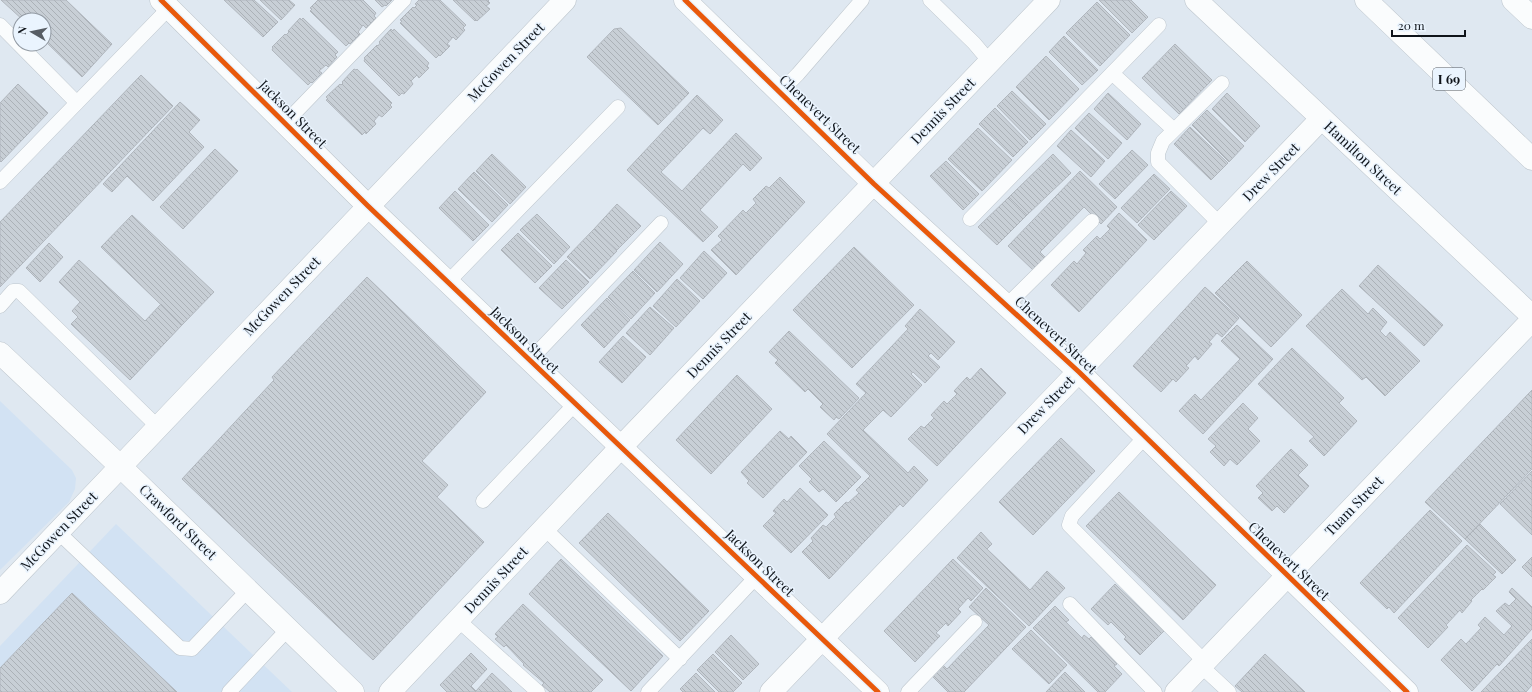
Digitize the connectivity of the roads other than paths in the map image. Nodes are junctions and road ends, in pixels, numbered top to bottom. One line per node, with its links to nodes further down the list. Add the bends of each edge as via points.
1 (404, 0): 21 (lane)
2 (565, 0): 26 (main road, McGowen Street)
3 (685, 0): 17 (main road, Chenevert Street)
4 (862, 0): 17 (lane)
5 (930, 0): 14 (lane)
6 (1049, 0): 14 (main road, Dennis Street)
7 (1196, 0): 20 (main road, Hamilton Street)
8 (1366, 0): 23 (main road, I 69)
9 (1513, 0): 11 (main road)
10 (165, 4): 18 (lane); 21 (main road, Jackson Street)
11 (1532, 18)
12 (0, 25): 18 (lane)
13 (1159, 26): 15 (lane)
14 (990, 62): 25 (main road, Dennis Street)
15 (1112, 73): 22 (lane); 27 (lane)
16 (1222, 83): 22 (lane)
17 (780, 92): 25 (main road, Chenevert Street)
18 (77, 103): 24 (lane)
19 (618, 107): 31 (lane)
20 (1321, 119): 30 (main road, Drew Street); 34 (main road, Hamilton Street)
21 (285, 123): 26 (main road, Jackson Street)
22 (1174, 130): 30 (lane, via 1163,141 1158,153 1158,162)
23 (1532, 159)
24 (0, 182)
25 (874, 184): 32 (main road, Chenevert Street); 42 (main road, Dennis Street)
26 (368, 206): 31 (main road, Jackson Street); 40 (main road, McGowen Street)
27 (970, 219)
28 (1092, 221): 32 (lane)
29 (661, 223): 37 (lane)
30 (1220, 224): 38 (main road, Drew Street)
31 (448, 282): 37 (main road, Jackson Street)
32 (1007, 305): 38 (main road, Chenevert Street)
33 (0, 306): 40 (lane, via 13,291 19,291)
34 (1532, 316)
35 (1532, 320): 48 (main road, Tuam Street)
36 (0, 353): 43 (main road, Crawford Street)
37 (530, 360): 39 (main road, Jackson Street)
38 (1079, 372): 41 (main road, Chenevert Street); 55 (main road, Drew Street)
39 (575, 404): 42 (main road, Jackson Street); 44 (lane)
40 (158, 427): 43 (main road, McGowen Street)
41 (1145, 436): 48 (main road, Chenevert Street); 57 (lane, via 1072,516 1069,526)
42 (621, 447): 45 (main road, Dennis Street); 47 (main road, Jackson Street)
43 (120, 466): 46 (main road, McGowen Street); 49 (main road, Crawford Street)
44 (483, 501)
45 (544, 529): 52 (main road, Dennis Street); 56 (lane)
46 (58, 532): 49 (lane, via 180,648 192,649); 50 (main road, McGowen Street)
47 (757, 576): 55 (main road, Jackson Street); 56 (lane)
48 (1287, 576): 57 (main road, Tuam Street); 69 (main road, Chenevert Street)
49 (248, 590): 54 (main road, Crawford Street)
50 (0, 593)
51 (1070, 604): 66 (lane)
52 (458, 620): 60 (main road, Dennis Street); 61 (lane)
53 (975, 622): 65 (lane)
54 (288, 629): 58 (lane); 59 (main road, Crawford Street)
55 (822, 638): 63 (main road, Drew Street); 64 (main road, Jackson Street)
56 (680, 659): 62 (lane)
57 (1203, 664): 67 (main road, Tuam Street); 68 (lane)
58 (229, 692)
59 (353, 692)
60 (390, 692)
61 (538, 692)
62 (648, 692)
63 (771, 692)
64 (878, 692)
65 (908, 692)
66 (1155, 692)
67 (1176, 692)
68 (1229, 692)
69 (1407, 692)

